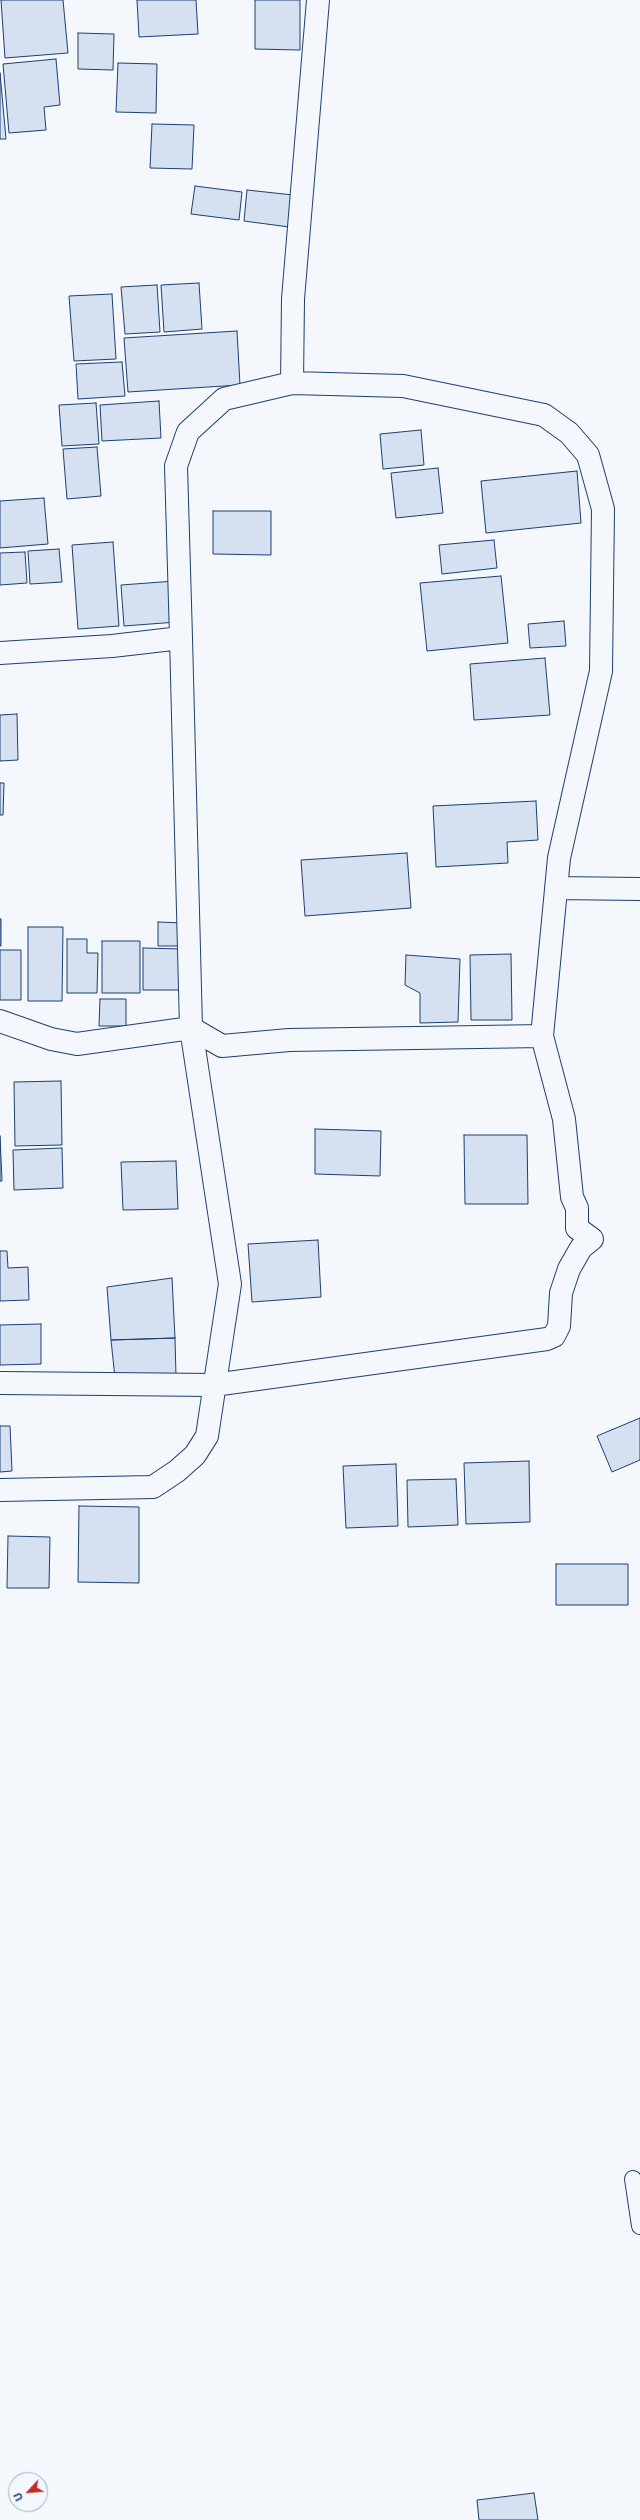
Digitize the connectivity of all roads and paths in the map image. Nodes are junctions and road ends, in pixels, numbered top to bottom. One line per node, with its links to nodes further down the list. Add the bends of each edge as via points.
1 (318, 0): 2 (street, via 293,299)
2 (292, 383): 3 (street, via 224,399 188,432 176,466); 5 (street, via 403,386 544,416 569,434 588,455 603,509 601,671 559,858)
3 (181, 638): 4 (street, via 112,646); 8 (street)
4 (0, 653)
5 (556, 888): 6 (street); 9 (street)
6 (640, 889)
7 (0, 1020): 8 (street, via 51,1039 77,1044)
8 (191, 1028): 9 (street, via 222,1046 289,1040); 11 (street, via 230,1284)
9 (542, 1036): 11 (street, via 564,1119 572,1196 577,1208 577,1228 592,1239 581,1248 569,1269 561,1293 559,1326 554,1336)
10 (0, 1383): 11 (street)
11 (214, 1385): 12 (street, via 207,1436 195,1455 153,1487)
12 (0, 1490)
13 (633, 2179): 14 (lane)
14 (640, 2226)

